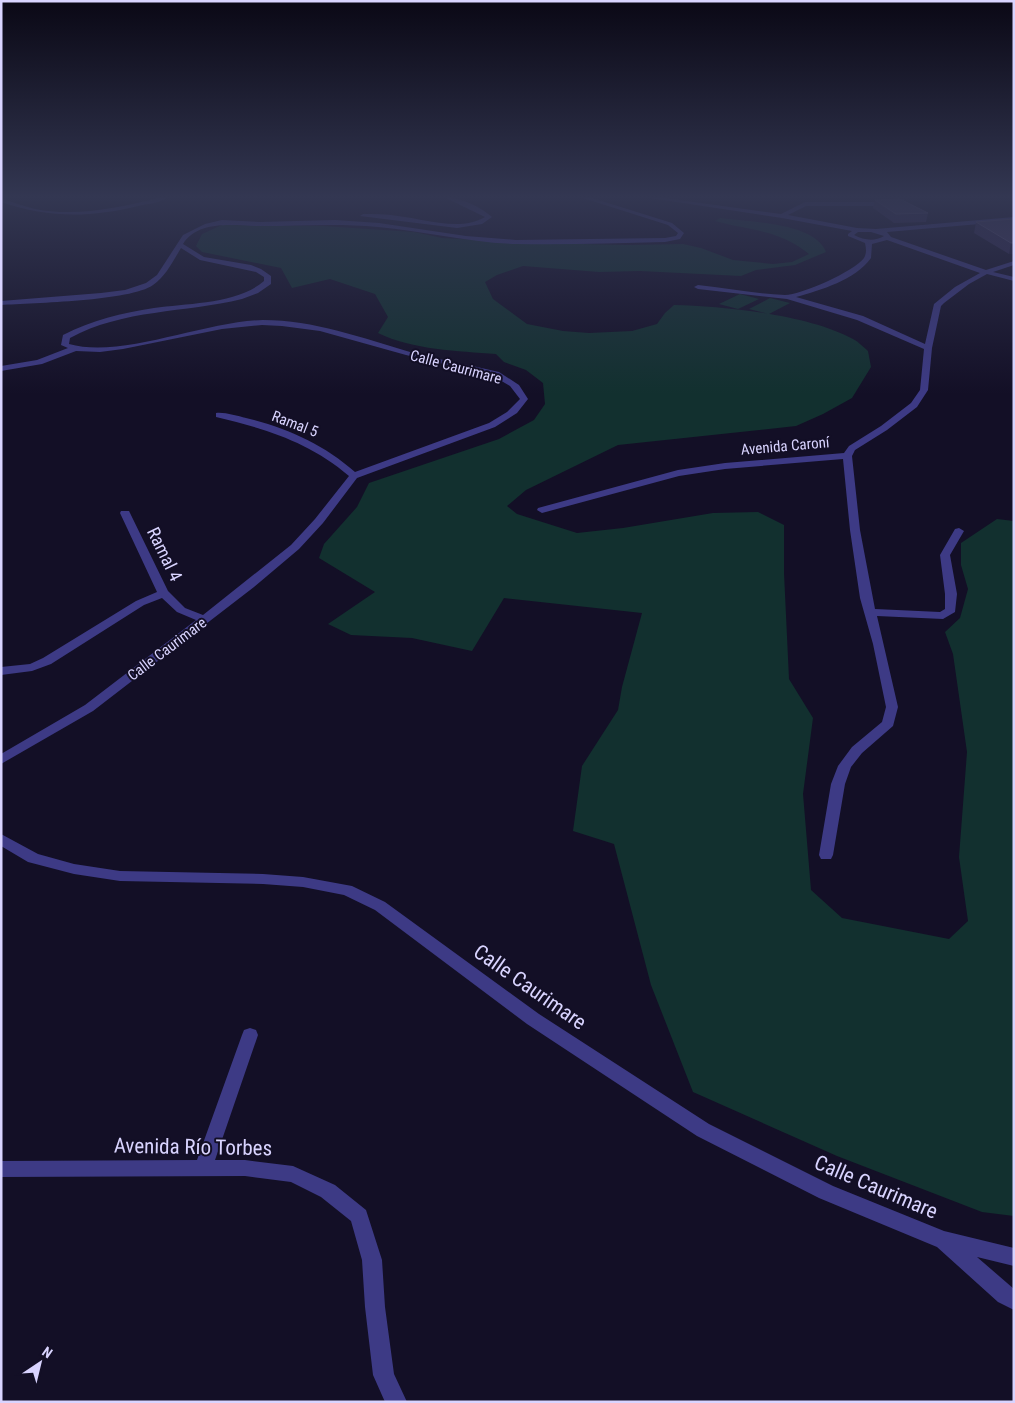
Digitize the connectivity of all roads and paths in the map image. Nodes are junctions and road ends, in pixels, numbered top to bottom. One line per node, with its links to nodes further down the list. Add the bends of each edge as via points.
1 (167, 263): 10 (street, via 160,276 140,288 101,295)
2 (226, 263): 12 (street, via 263,272 268,276 268,282 262,288 229,300 102,320 78,329 66,338 64,345)
3 (862, 263): 9 (street, via 842,277)
4 (961, 263): 6 (street)
5 (1013, 263): 6 (street, Avenida Caroní)
6 (986, 272): 7 (street); 11 (street, Avenida Caroní, via 954,290 937,306)
7 (1014, 279)
8 (698, 287): 9 (street)
9 (788, 297): 11 (street, via 834,308)
10 (1, 303)
11 (928, 348): 15 (street, Avenida Caroní, via 924,390 914,405 852,448)
12 (73, 349): 13 (street, via 39,362); 16 (street, Calle Caurimare, via 109,349 238,324 285,323 336,331 395,350 496,374 520,390 524,399 519,408 500,420 472,434)
13 (1, 370)
14 (219, 415): 16 (street, Ramal 5, via 268,427 306,442 337,460)
15 (847, 456): 17 (street, Avenida Caroní, via 678,473); 21 (street, via 855,530)
16 (354, 476): 22 (street, Calle Caurimare, via 296,547)
17 (542, 510)
18 (125, 513): 20 (street, Ramal 4)
19 (958, 531): 21 (street, via 945,555 951,610 943,616)
20 (163, 594): 22 (street, Ramal 4, via 181,610); 23 (street, via 140,602 47,661 32,667)
21 (870, 612): 26 (street, via 892,707 888,723 857,750 845,766 838,784)
22 (205, 620): 24 (street, Calle Caurimare, via 89,708)
23 (1, 671)
24 (3, 757)
25 (1, 839): 30 (street, Calle Caurimare, via 33,858 120,876 263,879 347,890 380,906 533,1019 703,1130 826,1192)
26 (826, 855)
27 (250, 1035): 28 (street)
28 (202, 1168): 29 (street, Avenida Río Torbes); 33 (street, Avenida Río Torbes, via 245,1168 293,1174 328,1191 359,1216 372,1260 384,1375)
29 (1, 1169)
30 (943, 1240): 31 (street, Calle Caurimare); 32 (street)
31 (1014, 1257)
32 (1014, 1300)
33 (396, 1402)

